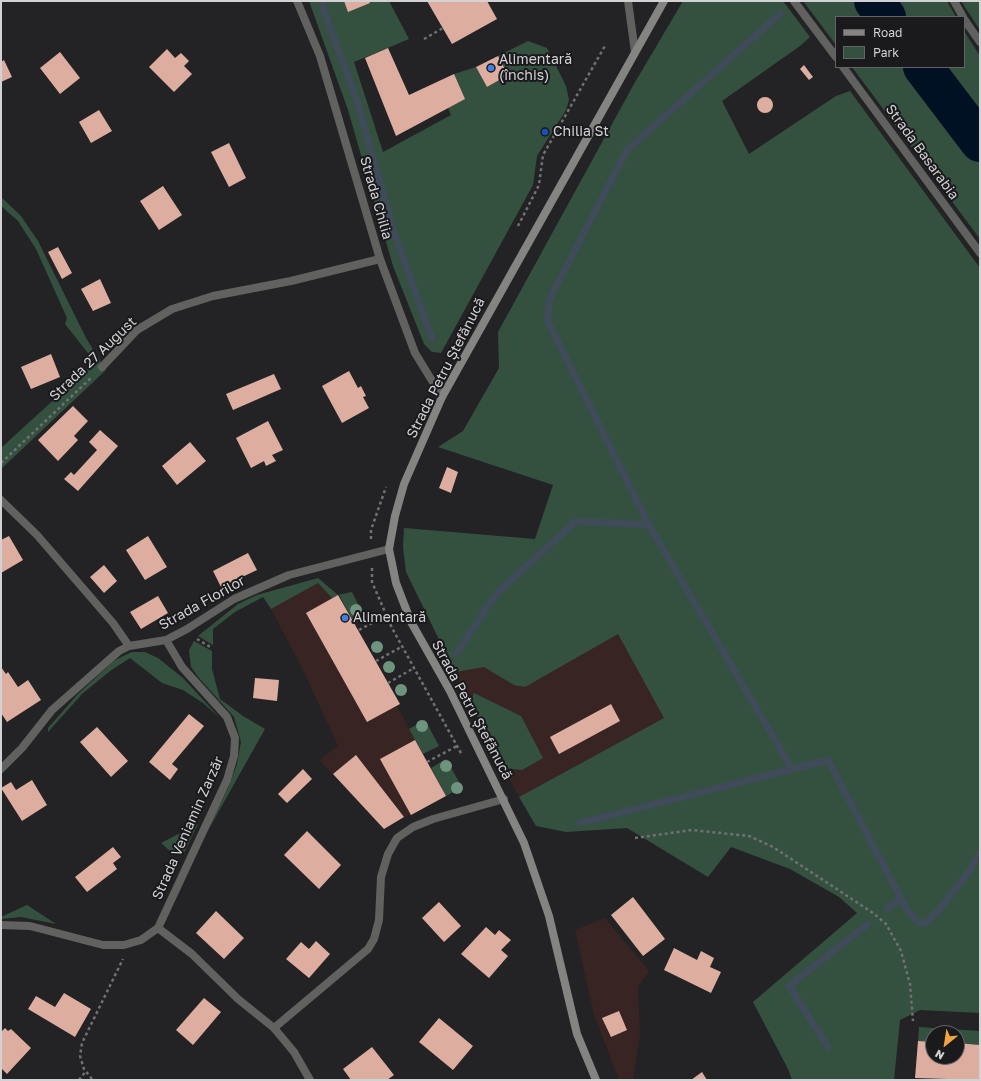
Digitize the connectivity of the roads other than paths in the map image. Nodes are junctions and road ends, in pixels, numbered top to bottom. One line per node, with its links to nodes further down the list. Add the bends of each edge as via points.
1 (297, 1): 13 (street, Strada Chilia, via 320,56)
2 (628, 1): 9 (street)
3 (664, 1): 9 (main road, Strada Petru Ștefănucă)
4 (794, 1): 10 (street)
5 (954, 1): 6 (street)
6 (963, 16)
7 (965, 20): 8 (street)
8 (980, 42)
9 (635, 52): 15 (main road, Strada Petru Ștefănucă)
10 (835, 56)
11 (844, 68): 12 (street, Strada Basarabia)
12 (980, 253)
13 (380, 259): 14 (street, Strada 27 August, via 291,281 213,296 172,309 137,330); 15 (street, Strada Chilia, via 415,353)
14 (102, 367)
15 (442, 397): 17 (main road, Strada Petru Ștefănucă, via 404,484)
16 (1, 500): 19 (street, via 37,535 113,622)
17 (389, 549): 18 (street, Strada Florilor, via 288,575 263,585 234,599); 21 (main road, Strada Petru Ștefănucă, via 396,583 411,622 450,691)
18 (166, 640): 19 (street, Strada Florilor); 23 (street, Strada Veniamin Zarzăr, via 182,667 227,717 235,738 234,756 227,780)
19 (129, 646): 20 (street, Strada Florilor, via 111,656 52,710 22,748)
20 (1, 769)
21 (504, 799): 24 (street, via 433,819 413,827 397,838 388,854 381,877 379,920 374,939 368,949); 26 (main road, Strada Petru Ștefănucă, via 524,843 549,916 576,1034)
22 (1, 925): 23 (street, via 30,926 103,945 124,945 141,940)
23 (158, 928): 24 (street, via 192,954 238,999)
24 (274, 1028): 25 (street, via 294,1052)
25 (310, 1080)
26 (596, 1080)

